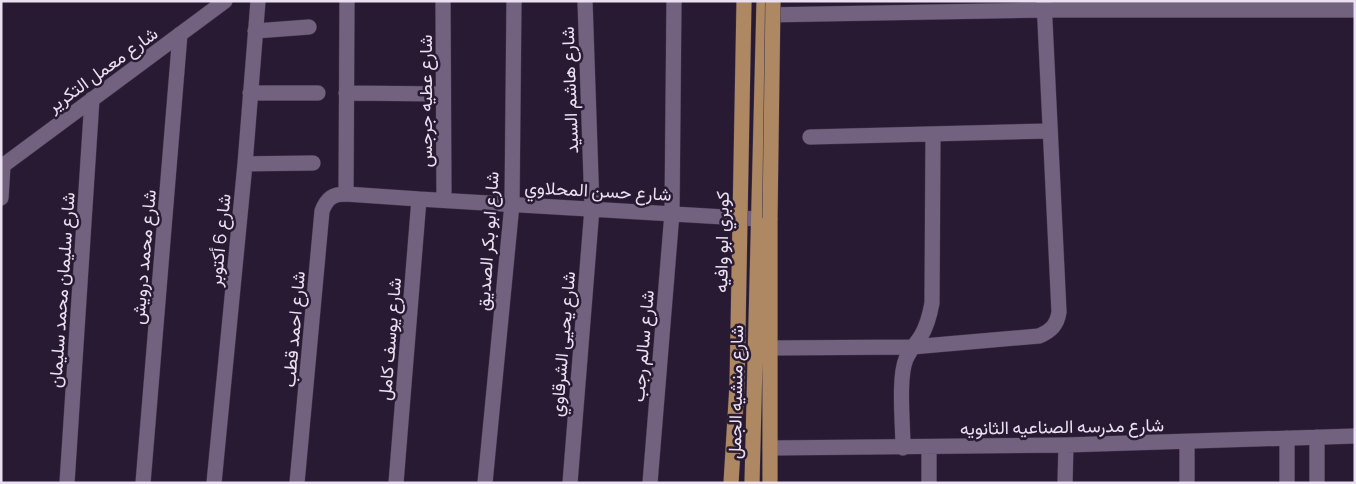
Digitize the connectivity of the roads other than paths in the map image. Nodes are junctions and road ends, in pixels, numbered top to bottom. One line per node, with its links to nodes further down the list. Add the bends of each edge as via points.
1 (225, 1): 15 (street, شارع معمل التكرير)
2 (258, 1): 14 (street, شارع 6 أكتوبر)
3 (347, 1): 17 (street)
4 (443, 1): 19 (street, شارع عطيه جرجس)
5 (514, 1): 31 (street, شارع ابو بكر الصديق)
6 (585, 1): 32 (street, شارع هاشم السيد)
7 (674, 1): 33 (street, شارع سالم رجب)
8 (744, 1): 53 (main road, كوبري ابو وافيه, bridge, via 737,385)
9 (773, 1): 34 (main road, bridge)
10 (1044, 6): 11 (street); 12 (street); 21 (street)
11 (764, 8): 34 (main road, شارع منشيه الجمل)
12 (1355, 10)
13 (309, 27): 14 (street)
14 (255, 31): 16 (street, شارع 6 أكتوبر)
15 (180, 34): 20 (street, شارع معمل التكرير); 46 (street, شارع محمد درويش)
16 (250, 93): 18 (street); 25 (street, شارع 6 أكتوبر)
17 (346, 93): 19 (street); 27 (street)
18 (318, 94)
19 (443, 94): 30 (street, شارع عطيه جرجس)
20 (92, 99): 26 (street, شارع معمل التكرير); 45 (street, شارع سليمان محمد سليمان)
21 (1049, 131): 22 (street); 35 (street, via 1058,320 1047,333 1039,336)
22 (933, 134): 23 (street); 35 (street, via 932,303 922,335)
23 (810, 138)
24 (313, 163): 25 (street)
25 (245, 164): 47 (street, شارع 6 أكتوبر)
26 (2, 166): 28 (street)
27 (346, 194): 29 (street, شارع حسن المحلاوي); 48 (street, شارع احمد قطب, via 335,194 326,201 322,211)
28 (1, 198)
29 (419, 199): 30 (street, شارع حسن المحلاوي); 49 (street, شارع يوسف كامل)
30 (444, 200): 31 (street, شارع حسن المحلاوي)
31 (512, 204): 32 (street, شارع حسن المحلاوي); 50 (street, شارع ابو بكر الصديق)
32 (592, 208): 33 (street, شارع حسن المحلاوي); 51 (street, شارع يحيى الشرقاوي)
33 (672, 213): 34 (street, شارع حسن المحلاوي); 52 (street, شارع سالم رجب)
34 (764, 218): 36 (main road, شارع منشيه الجمل); 54 (main road, شارع منشيه الجمل)
35 (912, 347): 36 (street); 44 (street, via 902,374)
36 (770, 348): 43 (main road, شارع منشيه الجمل)
37 (1355, 436): 38 (street, شارع مدرسه الصناعيه الثانويه)
38 (1318, 437): 39 (street, شارع مدرسه الصناعيه الثانويه); 60 (street)
39 (1287, 438): 40 (street, شارع مدرسه الصناعيه الثانويه); 59 (street)
40 (1187, 442): 41 (street, شارع مدرسه الصناعيه الثانويه); 58 (street)
41 (1066, 445): 42 (street, شارع مدرسه الصناعيه الثانويه); 57 (street)
42 (929, 447): 44 (street, شارع مدرسه الصناعيه الثانويه); 56 (street)
43 (770, 448): 44 (street, شارع مدرسه الصناعيه الثانويه); 55 (main road, شارع منشيه الجمل)
44 (903, 448)
45 (67, 483)
46 (143, 483)
47 (214, 483)
48 (297, 483)
49 (396, 483)
50 (485, 483)
51 (570, 483)
52 (650, 483)
53 (731, 483)
54 (752, 483)
55 (770, 483)
56 (929, 483)
57 (1066, 483)
58 (1186, 483)
59 (1287, 483)
60 (1317, 483)

